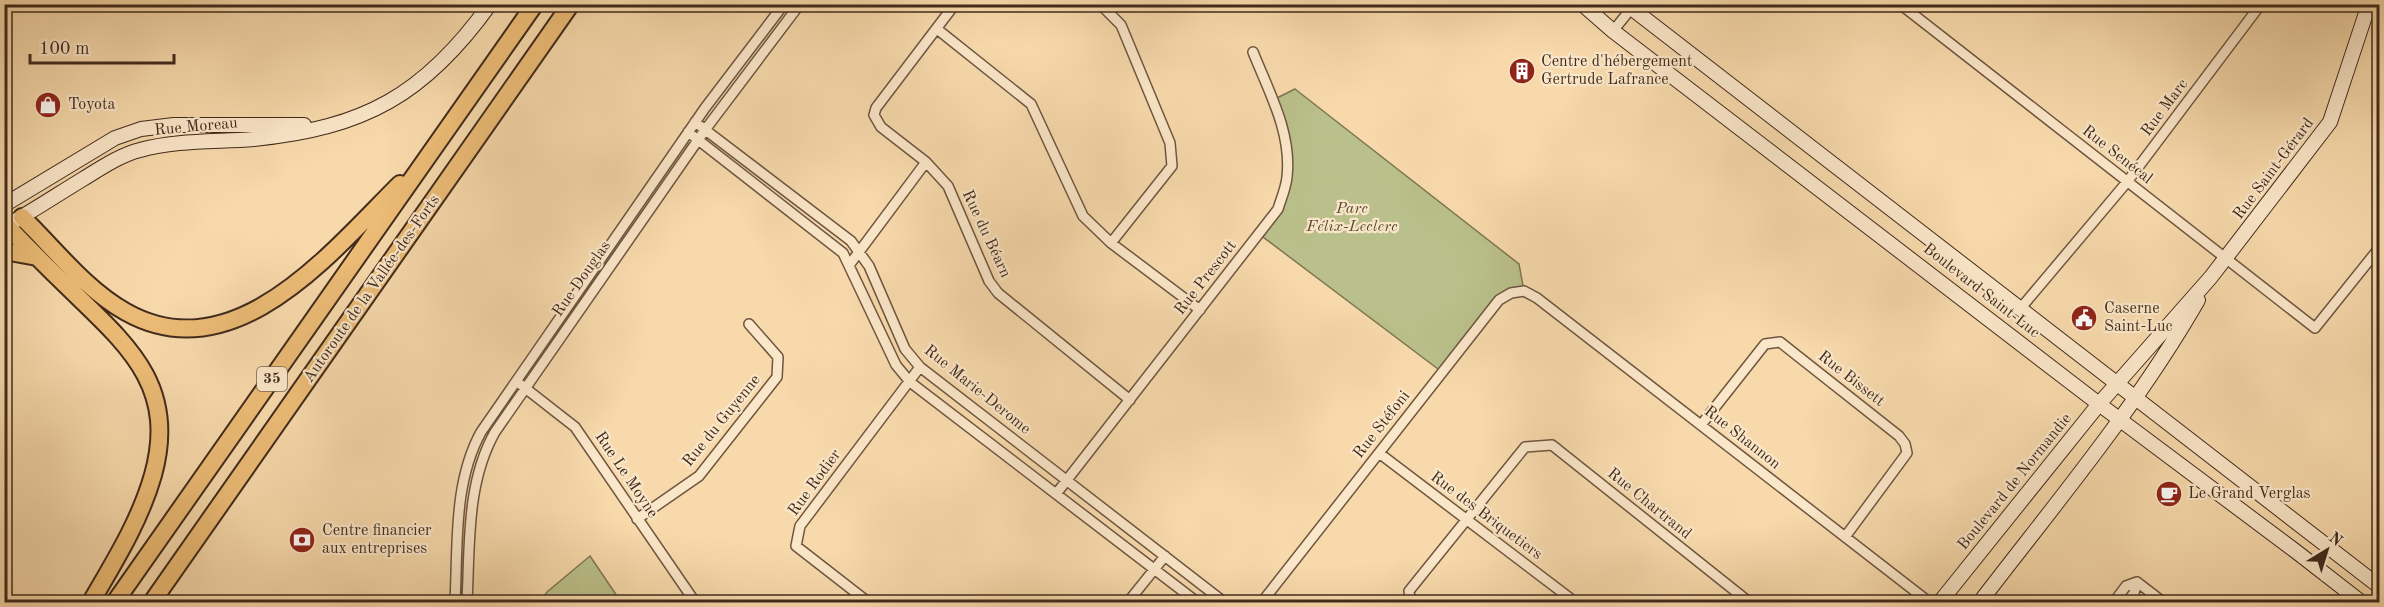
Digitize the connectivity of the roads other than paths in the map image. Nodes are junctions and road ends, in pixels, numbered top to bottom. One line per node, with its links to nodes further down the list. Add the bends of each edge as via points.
1 (490, 4): 17 (street, Rue Moreau, via 461,44 424,79 381,106)
2 (535, 4): 21 (highway, Autoroute de la Vallée-des-Forts / 35)
3 (572, 4): 63 (highway, Autoroute de la Vallée-des-Forts / 35)
4 (784, 4): 16 (street, Rue Douglas)
5 (800, 4): 18 (street, Rue Douglas)
6 (955, 4): 13 (street, Rue du Béarn)
7 (1100, 4): 27 (street, via 1122,25 1173,156 1172,166 1163,179)
8 (1582, 4): 14 (street, Boulevard Saint-Luc)
9 (1900, 4): 23 (street, Rue Senécal)
10 (2261, 4): 23 (street, Rue Marc)
11 (2369, 4): 32 (street, Rue Saint-Gérard, via 2330,122)
12 (1630, 6): 14 (street); 36 (street, Boulevard Saint-Luc)
13 (938, 29): 22 (street, Rue du Béarn, via 874,115 881,127); 27 (street, via 1032,104 1083,216)
14 (1613, 31): 46 (street, Boulevard Saint-Luc)
15 (1253, 52): 37 (street, Rue Prescott, via 1281,122 1287,149 1287,179 1278,209)
16 (695, 122): 18 (street, Rue Marie-Derome); 19 (street, Rue Douglas)
17 (339, 123): 24 (street, Rue Moreau, via 141,129 115,138); 25 (street, Rue Moreau, via 264,138 136,151 112,161)
18 (705, 130): 20 (street, Rue Douglas); 30 (street, Rue Marie-Derome)
19 (688, 132): 20 (street, Rue Marie-Derome); 40 (street, Rue Douglas)
20 (698, 140): 33 (street, Rue Marie-Derome, via 843,253); 43 (street, Rue Douglas)
21 (429, 156): 25 (highway, via 276,299 248,315 214,326 169,326 125,312 89,284); 62 (highway, Autoroute de la Vallée-des-Forts / 35)
22 (926, 162): 30 (street); 45 (street, Rue du Béarn, via 948,186 989,281 998,293)
23 (2127, 182): 32 (street, Rue Senécal); 36 (street, Rue Marc)
24 (6, 202): 25 (street)
25 (22, 217): 26 (street, Rue Moreau)
26 (5, 226): 31 (highway)
27 (1111, 243): 37 (street)
28 (2379, 247): 32 (street, Rue Senécal, via 2315,328)
29 (4, 251): 31 (highway)
30 (860, 251): 33 (street); 39 (street, Rue Marie-Derome, via 905,350)
31 (37, 257): 61 (highway, via 131,350 147,376 158,414 158,452 150,487)
32 (2226, 259): 34 (street, Rue Saint-Gérard)
33 (850, 264): 41 (street, Rue Marie-Derome, via 896,365)
34 (2211, 277): 42 (street, Rue Saint-Gérard); 44 (street, Rue Saint-Gérard)
35 (1537, 298): 48 (street, Rue Shannon); 49 (street, Rue Stéfoni, via 1524,291 1499,300)
36 (2020, 309): 42 (street, Boulevard Saint-Luc)
37 (1200, 310): 45 (street, Rue Prescott)
38 (749, 324): 52 (street, Rue du Guyenne, via 778,357 777,377 699,476)
39 (920, 367): 41 (street, Rue Rodier); 50 (street, Rue Marie-Derome)
40 (514, 381): 43 (street, Rue Le Moyne); 64 (street, Rue Douglas, via 476,440 467,464)
41 (910, 382): 51 (street, Rue Marie-Derome); 67 (street, Rue Rodier, via 800,525 796,546)
42 (2117, 383): 44 (street, Boulevard Saint-Luc); 46 (street, Boulevard de Normandie)
43 (524, 388): 52 (street, Rue Le Moyne, via 575,427); 65 (street, Rue Douglas, via 495,432 480,467 472,512)
44 (2135, 397): 47 (street); 54 (street, Boulevard Saint-Luc)
45 (1130, 400): 50 (street, Rue Prescott)
46 (2098, 404): 47 (street, Boulevard Saint-Luc); 76 (street, Boulevard de Normandie)
47 (2121, 419): 56 (street, Boulevard Saint-Luc); 77 (street)
48 (1701, 425): 55 (street, Rue Shannon); 55 (street, Rue Bissett, via 1765,344 1780,342 1905,444 1907,453)
49 (1379, 453): 53 (street, Rue des Briquetiers); 71 (street, Rue Stéfoni)
50 (1067, 481): 51 (street, Rue Prescott); 57 (street, Rue Marie-Derome)
51 (1056, 494): 58 (street, Rue Marie-Derome)
52 (637, 519): 66 (street, Rue Le Moyne)
53 (1467, 519): 72 (street, via 1409,591); 73 (street, Rue des Briquetiers); 74 (street, Rue Chartrand, via 1525,447 1552,445)
54 (2311, 534): 56 (street); 60 (street, Boulevard Saint-Luc)
55 (1845, 537): 75 (street, Rue Shannon)
56 (2298, 553): 81 (street, Boulevard Saint-Luc)
57 (1165, 556): 58 (street); 70 (street, Rue Marie-Derome)
58 (1154, 569): 68 (street); 69 (street, Rue Marie-Derome)
59 (2137, 582): 78 (street, via 2126,586); 79 (street); 80 (street)
60 (2379, 587)
61 (91, 603)
62 (115, 603)
63 (152, 603)
64 (455, 603)
65 (466, 603)
66 (695, 603)
67 (868, 603)
68 (1128, 603)
69 (1197, 603)
70 (1224, 603)
71 (1262, 603)
72 (1411, 603)
73 (1575, 603)
74 (1749, 603)
75 (1929, 603)
76 (1940, 603)
77 (1980, 603)
78 (2114, 603)
79 (2127, 603)
80 (2163, 603)
81 (2361, 603)

